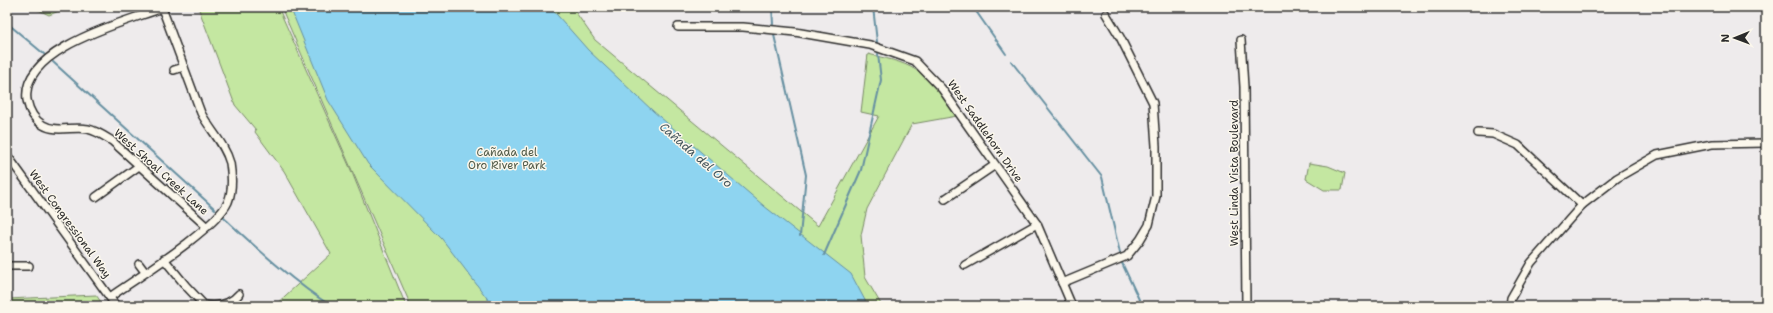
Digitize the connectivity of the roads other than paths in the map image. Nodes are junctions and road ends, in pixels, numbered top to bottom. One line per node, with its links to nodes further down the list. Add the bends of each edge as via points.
1 (1106, 14): 24 (street, via 1153,103 1156,196 1149,225 1127,256)
2 (678, 27): 11 (street, West Saddlehorn Drive, via 743,27 796,32 870,45 915,61 942,89)
3 (1241, 40): 30 (street, West Linda Vista Boulevard)
4 (184, 67): 5 (street); 7 (street, West Shoal Creek Lane, via 162,8 65,46 46,59); 17 (street, via 201,113 226,153 231,173 231,194 228,203)
5 (174, 70)
6 (24, 74): 7 (street)
7 (32, 77): 12 (street, West Shoal Creek Lane, via 28,86 28,107 42,124 52,128 89,129 100,133)
8 (1478, 133): 15 (street, via 1493,134 1518,145)
9 (1766, 143): 15 (street, via 1712,144 1657,155 1617,178)
10 (7, 155): 26 (street, West Congressional Way)
11 (995, 164): 14 (street); 16 (street, West Saddlehorn Drive)
12 (140, 166): 13 (street); 17 (street, West Shoal Creek Lane)
13 (96, 197)
14 (945, 199)
15 (1582, 205): 31 (street, via 1531,263 1511,298)
16 (1037, 224): 20 (street); 24 (street, West Saddlehorn Drive)
17 (207, 228): 18 (street)
18 (164, 259): 23 (street); 27 (street)
19 (139, 264): 23 (street)
20 (965, 265)
21 (7, 266): 22 (street)
22 (29, 266)
23 (145, 272): 26 (street)
24 (1062, 283): 29 (street, West Saddlehorn Drive)
25 (238, 294): 27 (street, via 227,304)
26 (110, 297): 28 (street, West Congressional Way)
27 (204, 305)
28 (116, 306)
29 (1072, 306)
30 (1246, 306)
31 (1510, 306)

